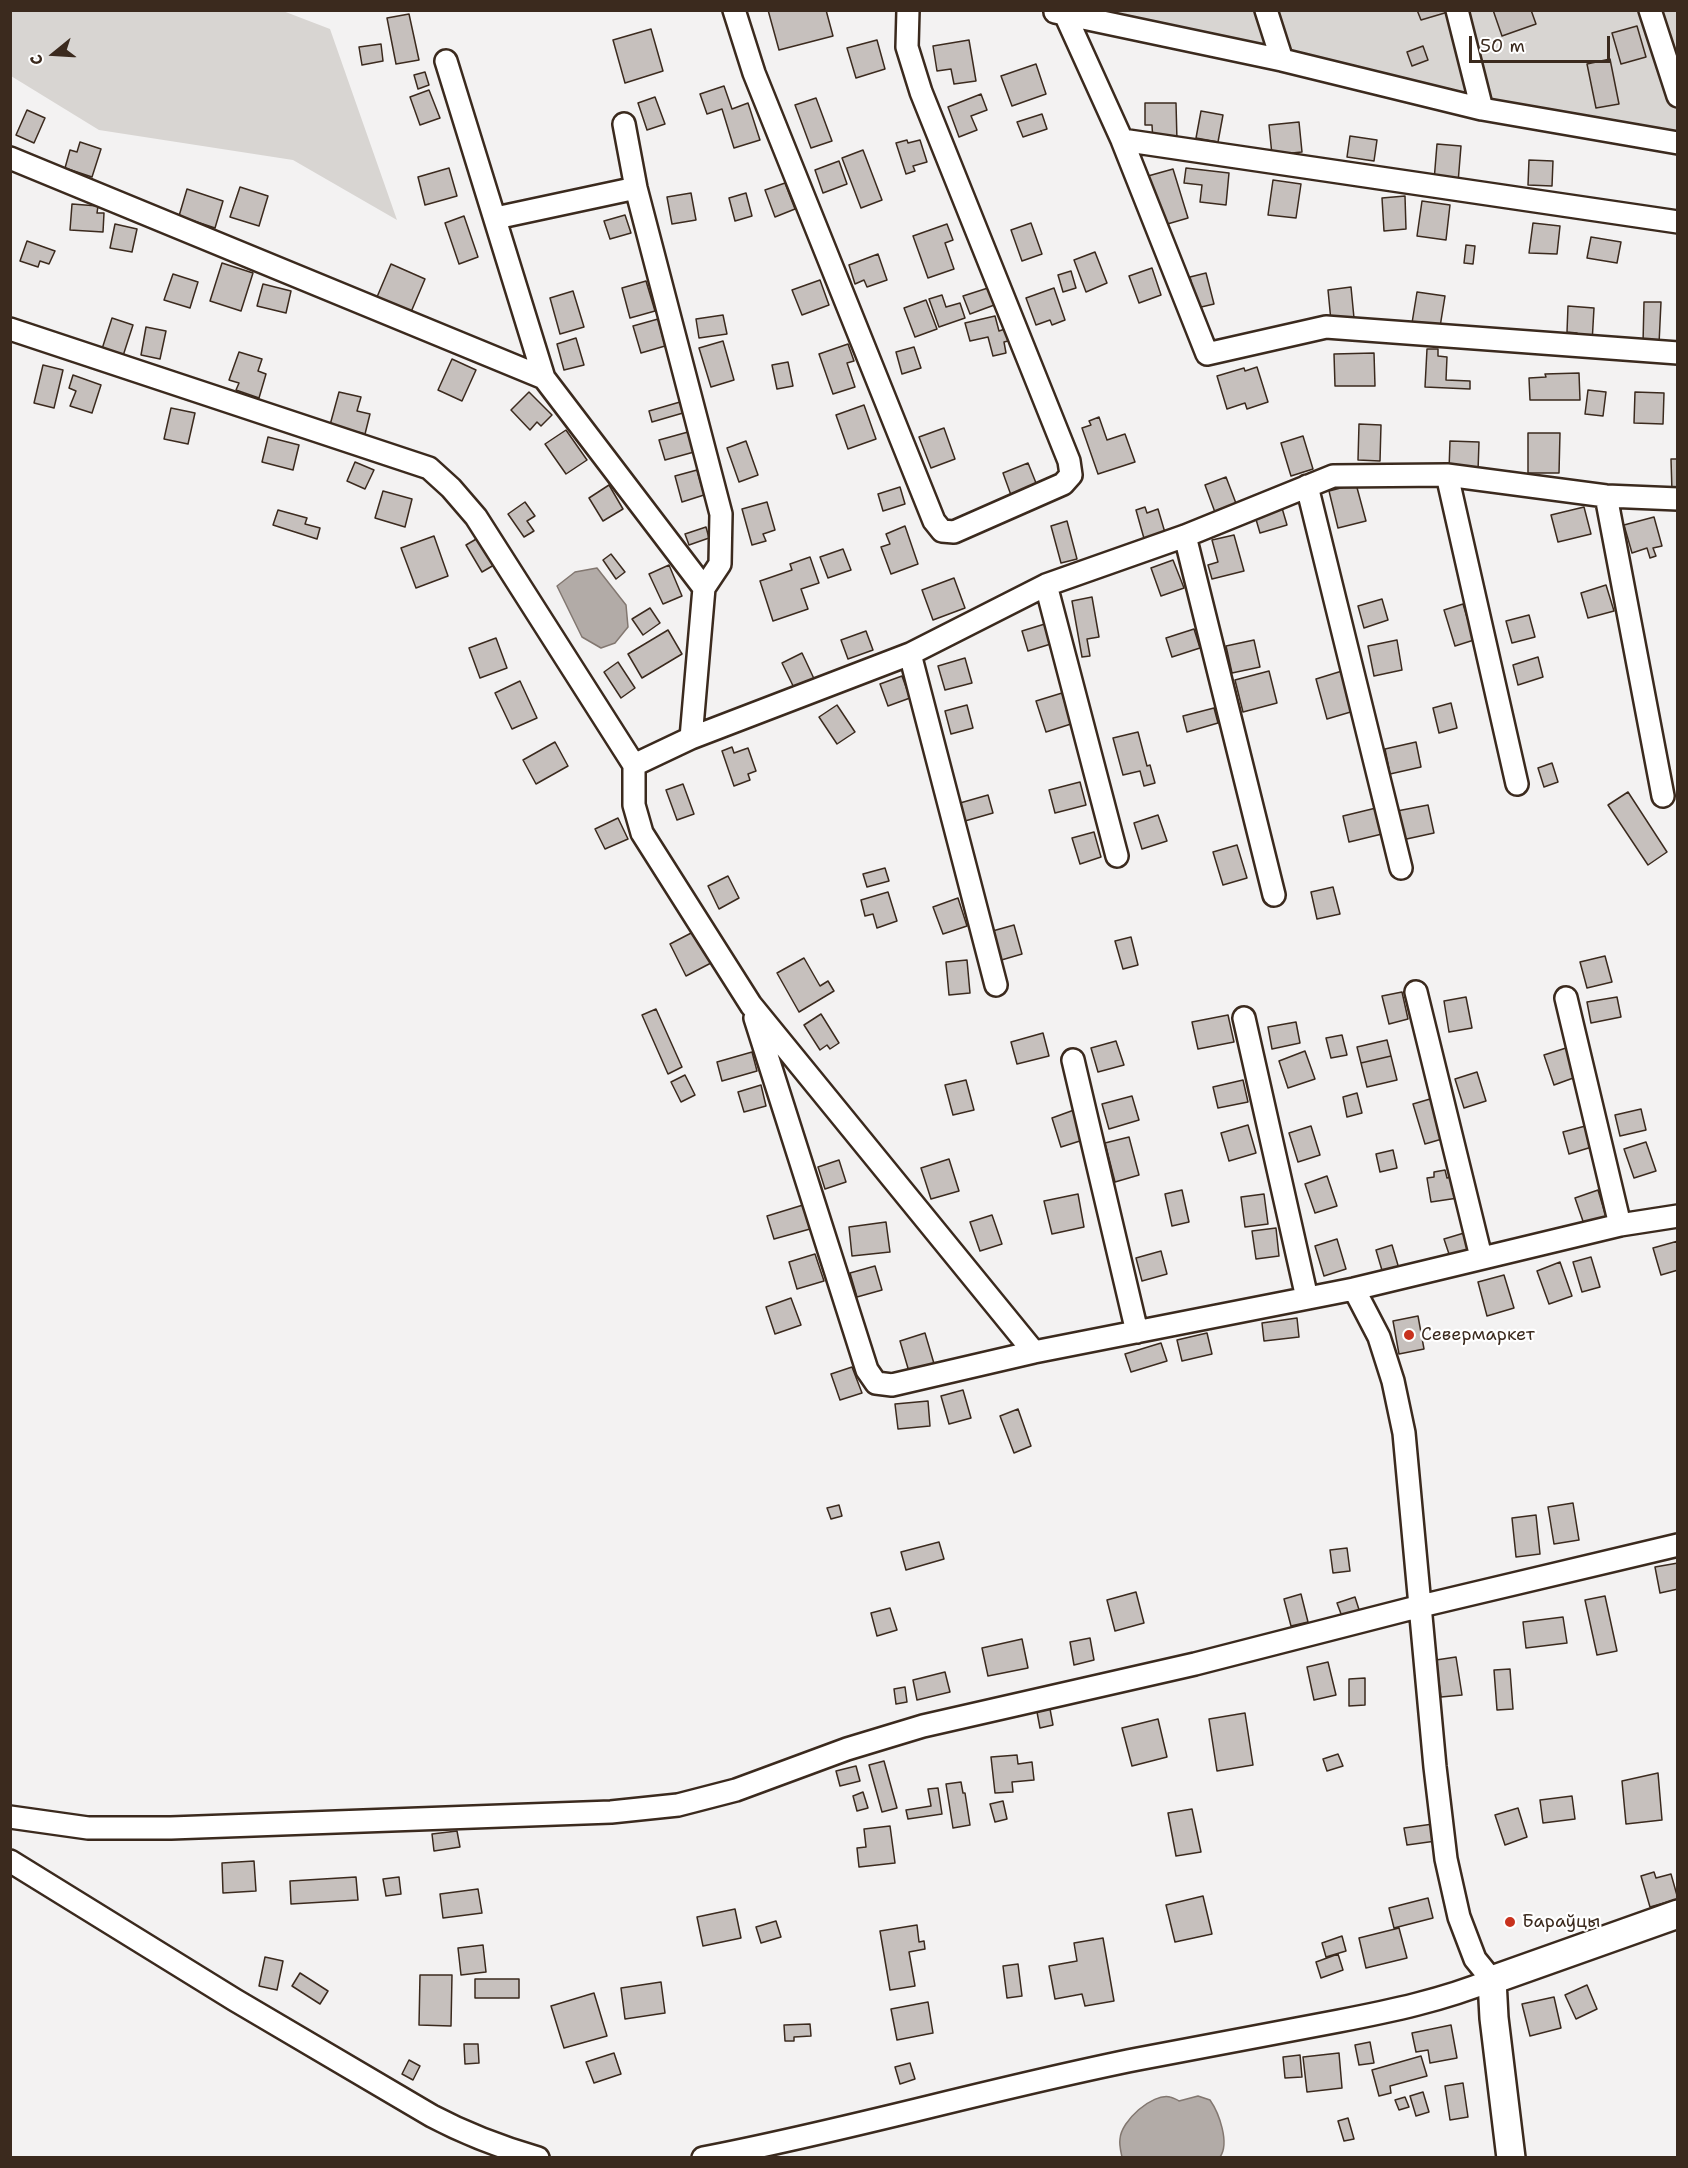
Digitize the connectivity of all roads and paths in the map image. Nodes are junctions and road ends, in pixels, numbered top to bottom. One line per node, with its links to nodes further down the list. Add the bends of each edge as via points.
1 (734, 10): 2 (street, via 754,73 934,520 942,531 954,532 1063,484 1071,475 1069,461 921,92 907,47)
2 (908, 10)
3 (1266, 10): 7 (street)
4 (1457, 10): 10 (street)
5 (1650, 10): 9 (street)
6 (1058, 12): 7 (street); 12 (street)
7 (1282, 60): 10 (street)
8 (446, 61): 16 (street)
9 (1677, 96)
10 (1482, 109): 13 (street)
11 (624, 124): 15 (street)
12 (1122, 140): 17 (street); 19 (street, via 1207,354 1326,327)
13 (1677, 143)
14 (10, 158): 20 (street)
15 (636, 188): 16 (street); 27 (street, via 721,514 720,564)
16 (496, 218): 20 (street)
17 (1677, 222)
18 (10, 329): 30 (street, via 429,468 476,517)
19 (1677, 353)
20 (544, 378): 27 (street)
21 (1447, 474): 22 (street, via 1333,476); 23 (street); 31 (street)
22 (1307, 486): 25 (street); 34 (street)
23 (1606, 496): 24 (street); 32 (street)
24 (1677, 499)
25 (1185, 536): 26 (street); 35 (street)
26 (1046, 585): 28 (street); 33 (street)
27 (705, 588): 29 (street)
28 (910, 654): 29 (street); 36 (street)
29 (691, 738): 30 (street)
30 (634, 765): 39 (street, via 633,805 642,833)
31 (1517, 784)
32 (1664, 796)
33 (1117, 856)
34 (1401, 868)
35 (1274, 895)
36 (996, 985)
37 (1416, 992): 44 (street)
38 (1566, 998): 43 (street)
39 (751, 1005): 48 (street); 48 (street, via 867,1371 876,1383 892,1384)
40 (1244, 1018): 46 (street)
41 (1073, 1060): 47 (street)
42 (1677, 1216): 43 (street)
43 (1620, 1225): 44 (street)
44 (1481, 1257): 45 (street)
45 (1354, 1289): 46 (street); 50 (street, via 1380,1337 1404,1433)
46 (1307, 1298): 47 (street)
47 (1137, 1332): 48 (street)
48 (1034, 1352)
49 (1677, 1545): 50 (street)
50 (1421, 1606): 51 (street, via 1195,1664 923,1726 736,1790 678,1805 611,1812 171,1828 88,1828); 54 (street, via 1446,1859 1459,1917 1475,1959)
51 (10, 1817)
52 (10, 1861): 55 (street, via 432,2116 496,2145)
53 (1677, 1914): 54 (main road)
54 (1492, 1980): 56 (street, via 1390,2011 1138,2059); 57 (main road)
55 (538, 2157)
56 (704, 2157)
57 (1511, 2157)

